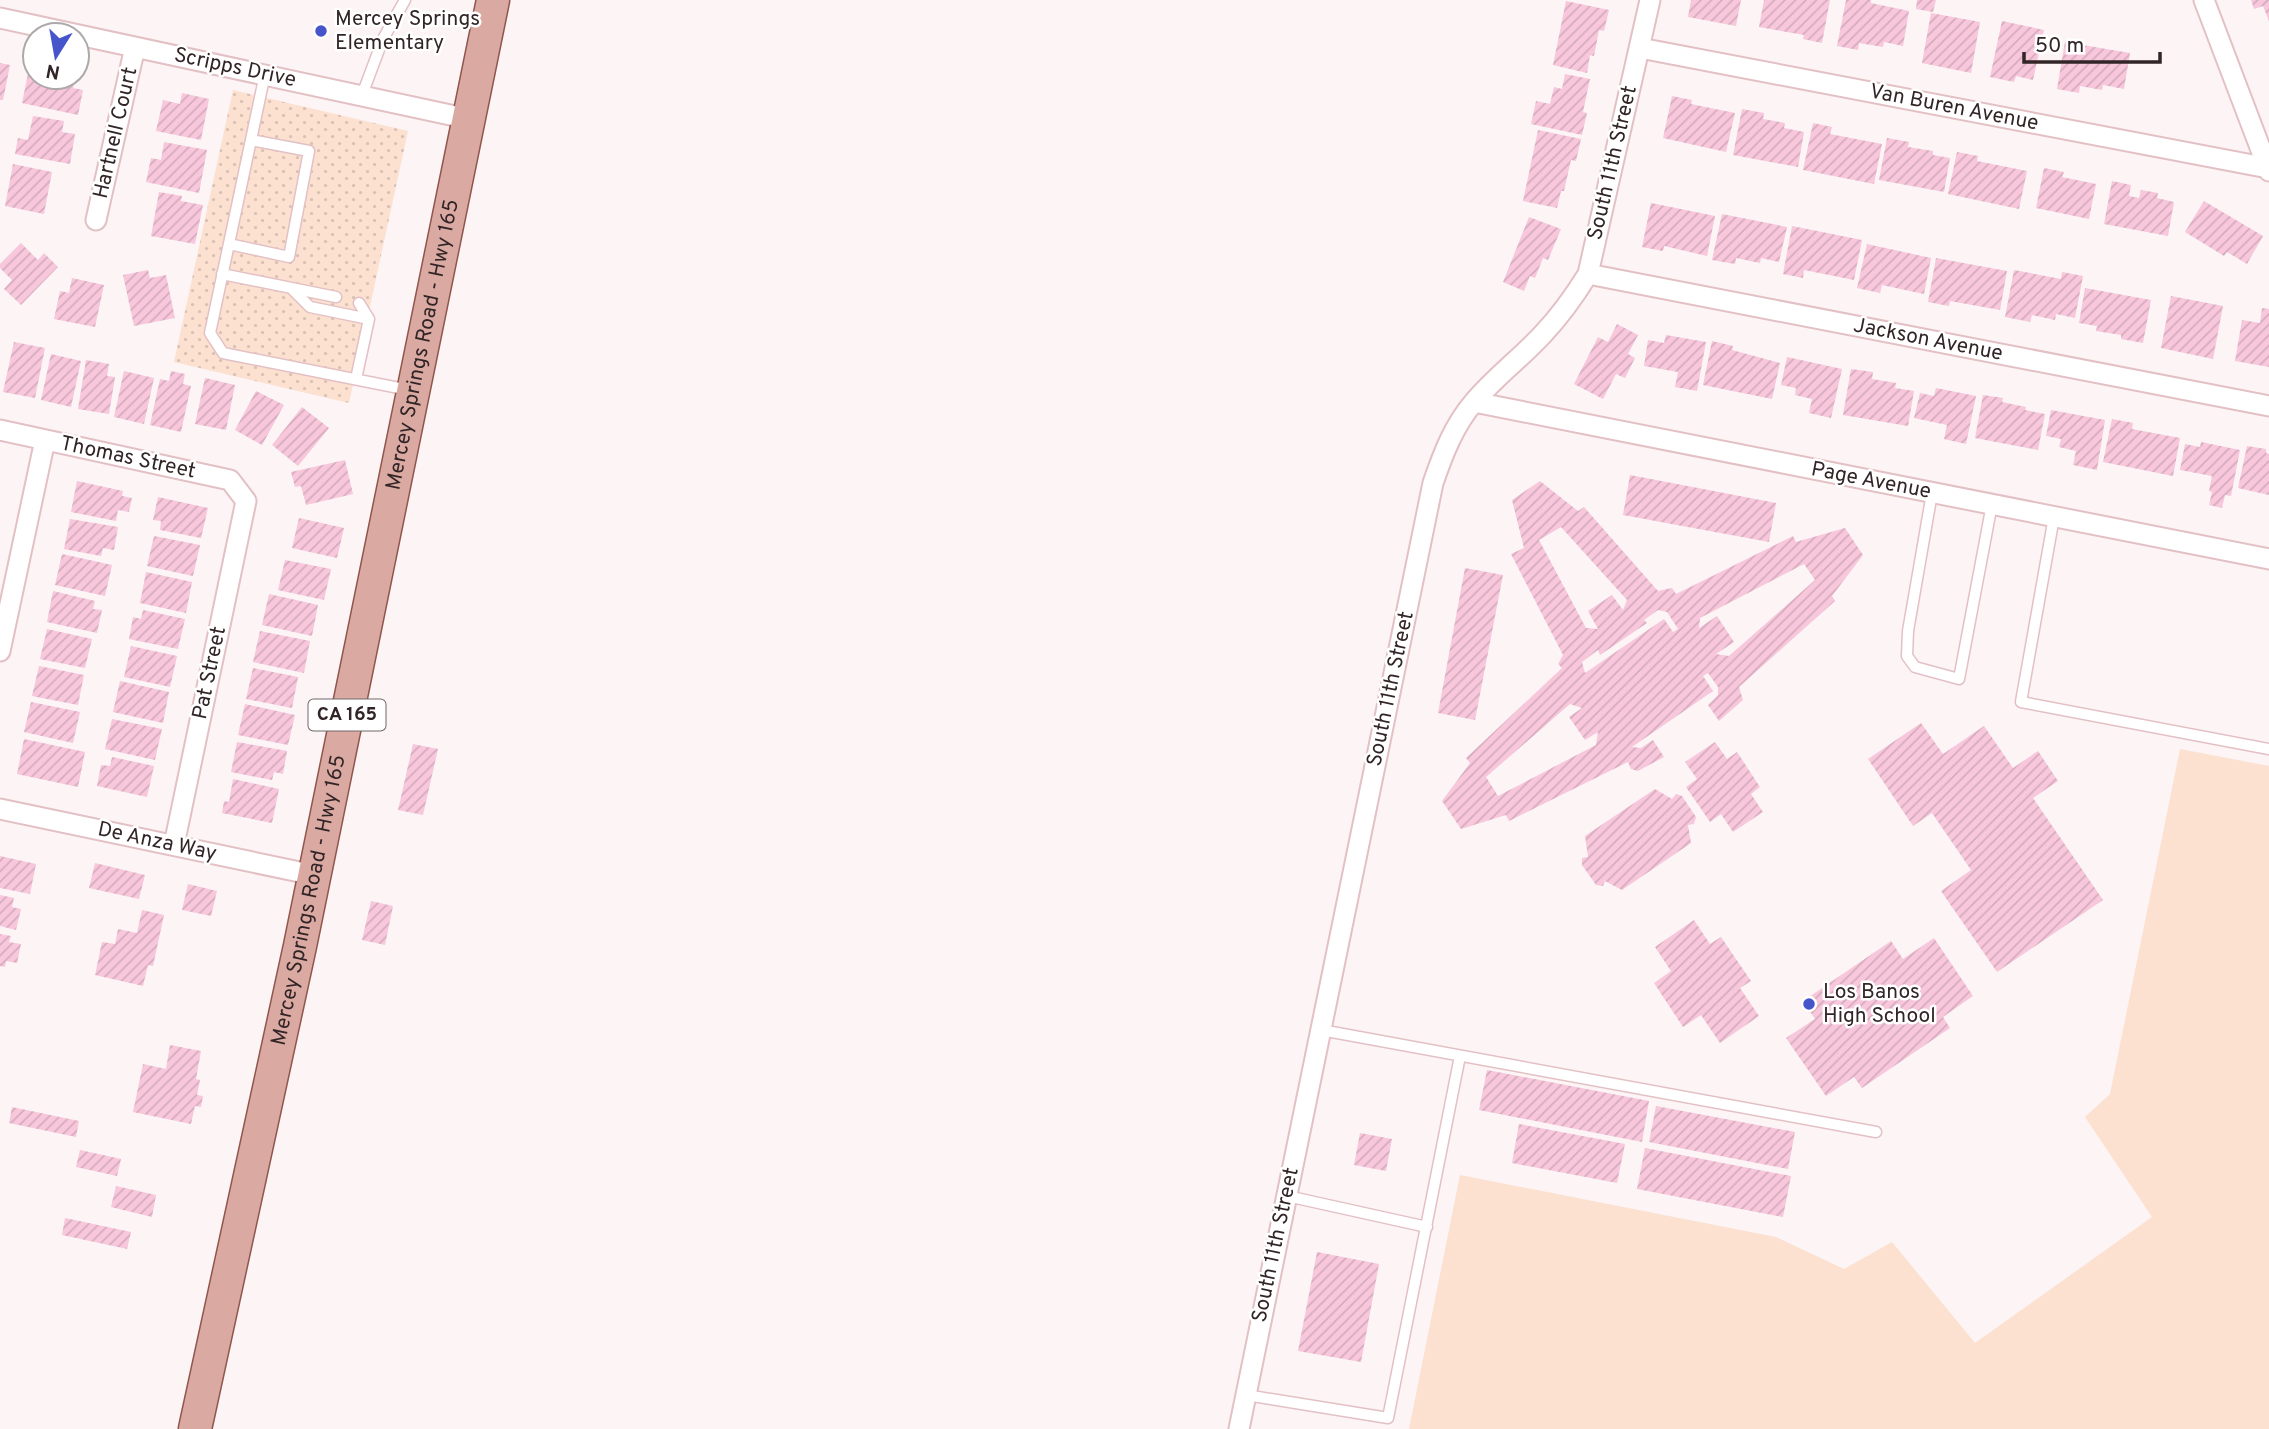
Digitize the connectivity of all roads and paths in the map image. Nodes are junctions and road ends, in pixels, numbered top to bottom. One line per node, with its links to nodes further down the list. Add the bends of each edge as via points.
1 (405, 0): 9 (lane, via 383,39)
2 (493, 0): 10 (main road, Mercey Springs Road - Hwy 165 / CA 165)
3 (1650, 0): 7 (street, South 11th Street)
4 (2204, 0): 12 (street)
5 (0, 18): 6 (street, Scripps Drive)
6 (135, 47): 8 (street, Scripps Drive); 13 (street, Hartnell Court)
7 (1640, 48): 12 (street, Van Buren Avenue); 16 (street, South 11th Street)
8 (265, 74): 9 (street, Scripps Drive); 11 (lane)
9 (362, 95): 10 (street, Scripps Drive)
10 (469, 119): 22 (main road, Mercey Springs Road - Hwy 165 / CA 165)
11 (251, 140): 14 (lane); 14 (lane, via 309,151 289,257)
12 (2268, 170)
13 (96, 220)
14 (229, 244): 15 (lane)
15 (222, 274): 17 (lane); 21 (lane, via 210,333 223,353)
16 (1588, 274): 23 (street, South 11th Street, via 1543,334); 24 (street, Jackson Avenue)
17 (291, 287): 18 (lane); 20 (lane, via 310,307)
18 (336, 297)
19 (359, 303): 20 (lane)
20 (369, 319): 21 (lane)
21 (356, 379): 22 (lane)
22 (413, 391): 36 (main road, Mercey Springs Road - Hwy 165 / CA 165)
23 (1474, 402): 27 (street, Page Avenue); 37 (street, South 11th Street, via 1444,450 1433,483)
24 (2269, 406)
25 (0, 430): 26 (street, Thomas Street)
26 (45, 440): 28 (street, Thomas Street, via 230,480); 32 (street)
27 (1932, 493): 29 (street, Page Avenue); 29 (lane, via 1907,656 1915,667 1959,679)
28 (247, 501): 35 (street, Pat Street)
29 (1992, 504): 30 (street, Page Avenue)
30 (2054, 517): 31 (street, Page Avenue); 33 (lane, via 2021,702)
31 (2269, 559)
32 (0, 651)
33 (2269, 749)
34 (0, 809): 35 (street, De Anza Way)
35 (174, 845): 36 (street, De Anza Way)
36 (314, 875): 43 (main road, Mercey Springs Road - Hwy 165 / CA 165)
37 (1321, 1030): 38 (lane); 40 (street, South 11th Street)
38 (1460, 1056): 39 (lane); 41 (lane)
39 (1876, 1132)
40 (1287, 1196): 41 (lane); 42 (street, South 11th Street)
41 (1427, 1227): 42 (lane, via 1388,1419)
42 (1245, 1395): 44 (street, South 11th Street)
43 (195, 1429)
44 (1239, 1429)

